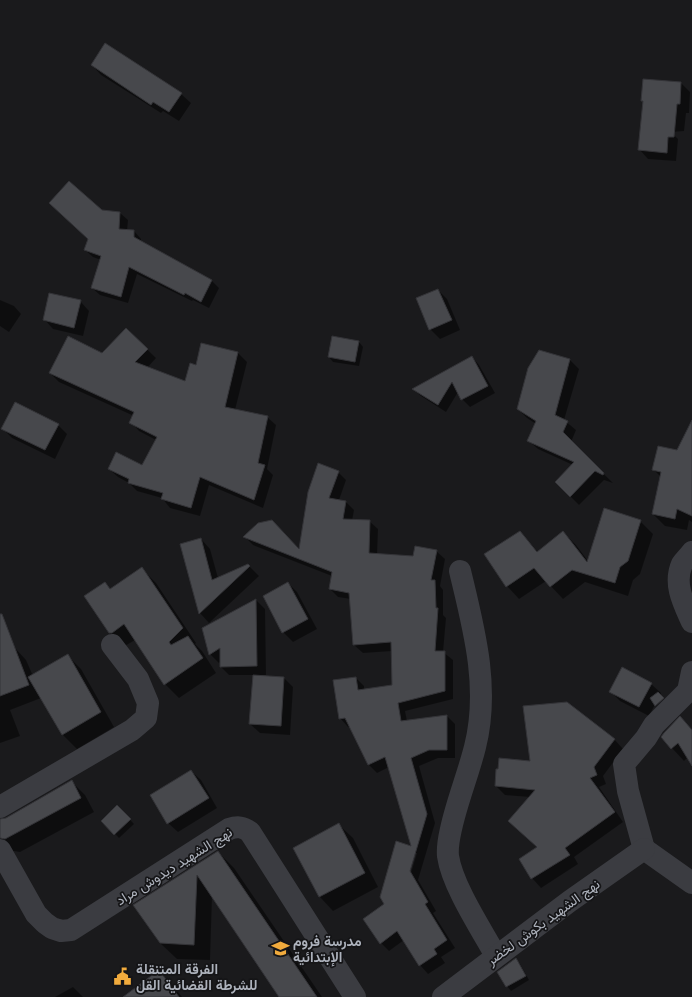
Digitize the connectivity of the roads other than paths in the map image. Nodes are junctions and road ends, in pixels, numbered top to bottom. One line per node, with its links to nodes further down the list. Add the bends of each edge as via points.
1 (692, 552): 3 (street, via 683,564 678,586)
2 (460, 571): 10 (street, via 481,671 482,709 476,747 455,810 447,846 448,857 465,900)
3 (692, 622)
4 (112, 646): 6 (street, via 138,679 148,703 146,718 132,730)
5 (692, 672): 7 (street, via 688,691 654,725 624,764 628,791)
6 (0, 807)
7 (644, 849): 9 (street); 10 (street, نهج الشهيد بكوش لخضر)
8 (0, 850): 11 (street, نهج الشهيد ديدوش مراد, via 36,914 52,928 71,930 229,829 244,828 250,832)
9 (692, 884)
10 (496, 956): 12 (street, نهج الشهيد بكوش لخضر)
11 (355, 997)
12 (443, 997)

